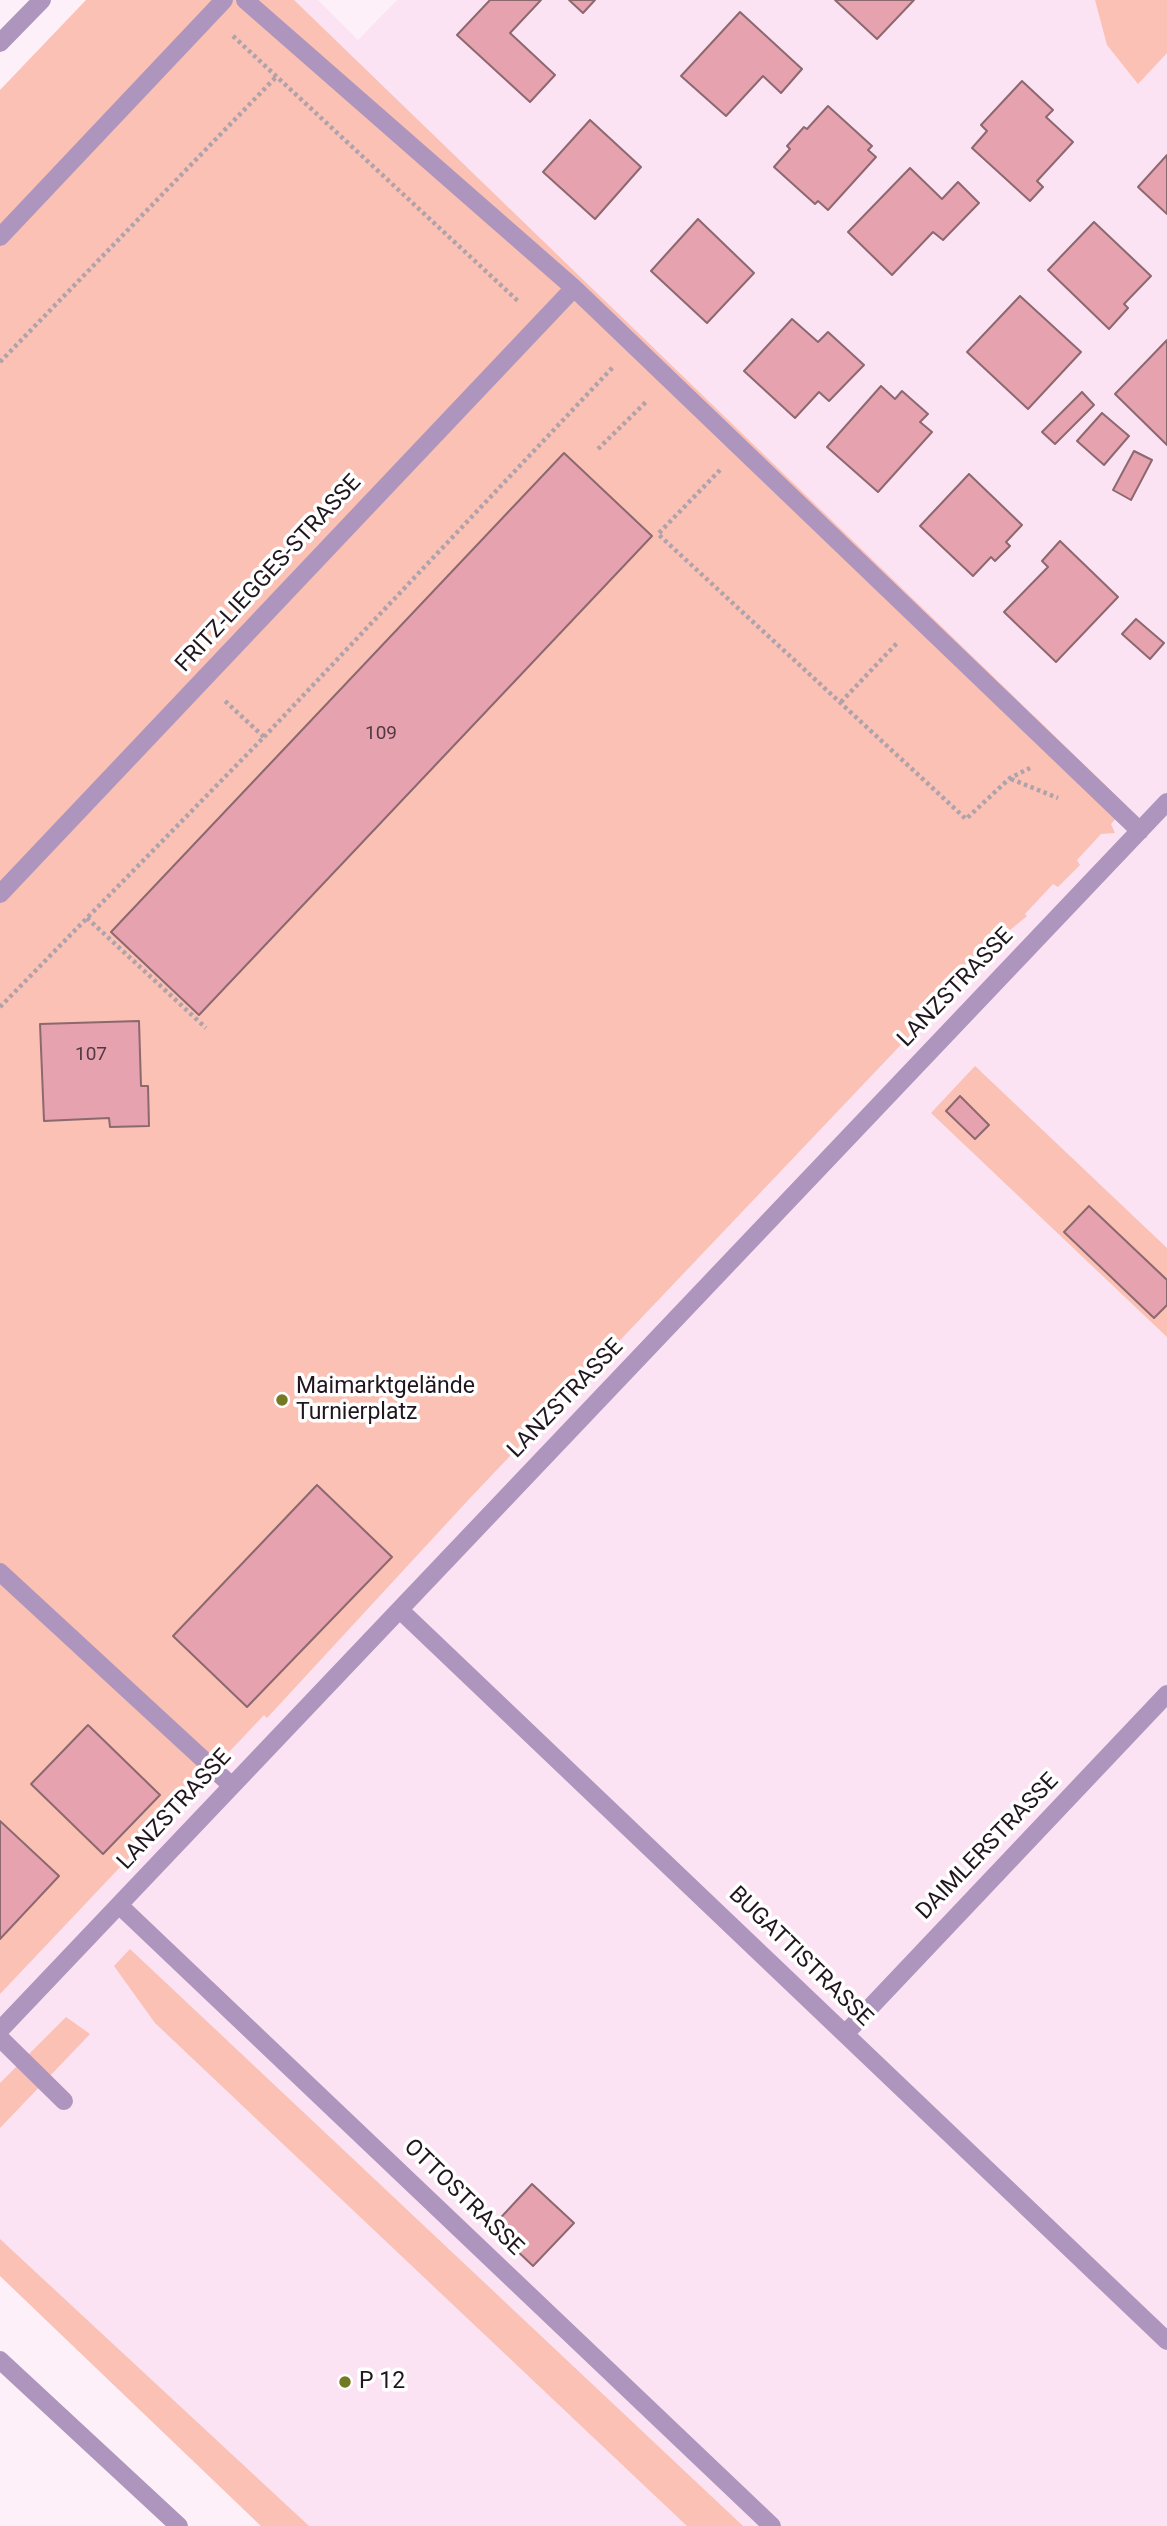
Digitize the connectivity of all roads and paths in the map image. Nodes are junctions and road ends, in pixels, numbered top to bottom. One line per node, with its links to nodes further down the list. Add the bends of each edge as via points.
1 (42, 0): 5 (lane)
2 (224, 0): 4 (lane)
3 (245, 0): 8 (lane)
4 (211, 14): 6 (path); 7 (lane)
5 (0, 44)
6 (276, 77): 9 (path); 11 (path)
7 (0, 237)
8 (574, 288): 10 (lane); 16 (lane, FRITZ-LIEGGES-STRASSE)
9 (521, 303)
10 (634, 346): 12 (lane); 18 (path)
11 (0, 362)
12 (669, 380): 13 (path); 14 (lane)
13 (598, 449)
14 (740, 449): 15 (lane); 17 (path, via 658,534)
15 (919, 619): 17 (path); 19 (lane)
16 (202, 680): 18 (path); 22 (lane, FRITZ-LIEGGES-STRASSE)
17 (841, 702): 19 (path, via 966,819 1010,778)
18 (264, 737): 23 (path)
19 (1058, 752): 21 (lane)
20 (1167, 802): 21 (lane, LANZSTRASSE)
21 (1140, 831): 27 (lane, LANZSTRASSE)
22 (0, 894)
23 (87, 918): 24 (path); 25 (path)
24 (0, 1007)
25 (206, 1028)
26 (0, 1572): 29 (lane)
27 (400, 1610): 29 (lane, LANZSTRASSE); 32 (lane, BUGATTISTRASSE)
28 (1167, 1694): 32 (lane, DAIMLERSTRASSE)
29 (232, 1786): 30 (lane, LANZSTRASSE)
30 (119, 1905): 31 (lane, LANZSTRASSE); 38 (lane, OTTOSTRASSE)
31 (0, 2030)
32 (845, 2034): 35 (lane, BUGATTISTRASSE)
33 (0, 2038): 34 (lane)
34 (64, 2101)
35 (1167, 2341)
36 (0, 2360): 37 (lane)
37 (179, 2526)
38 (772, 2526)

